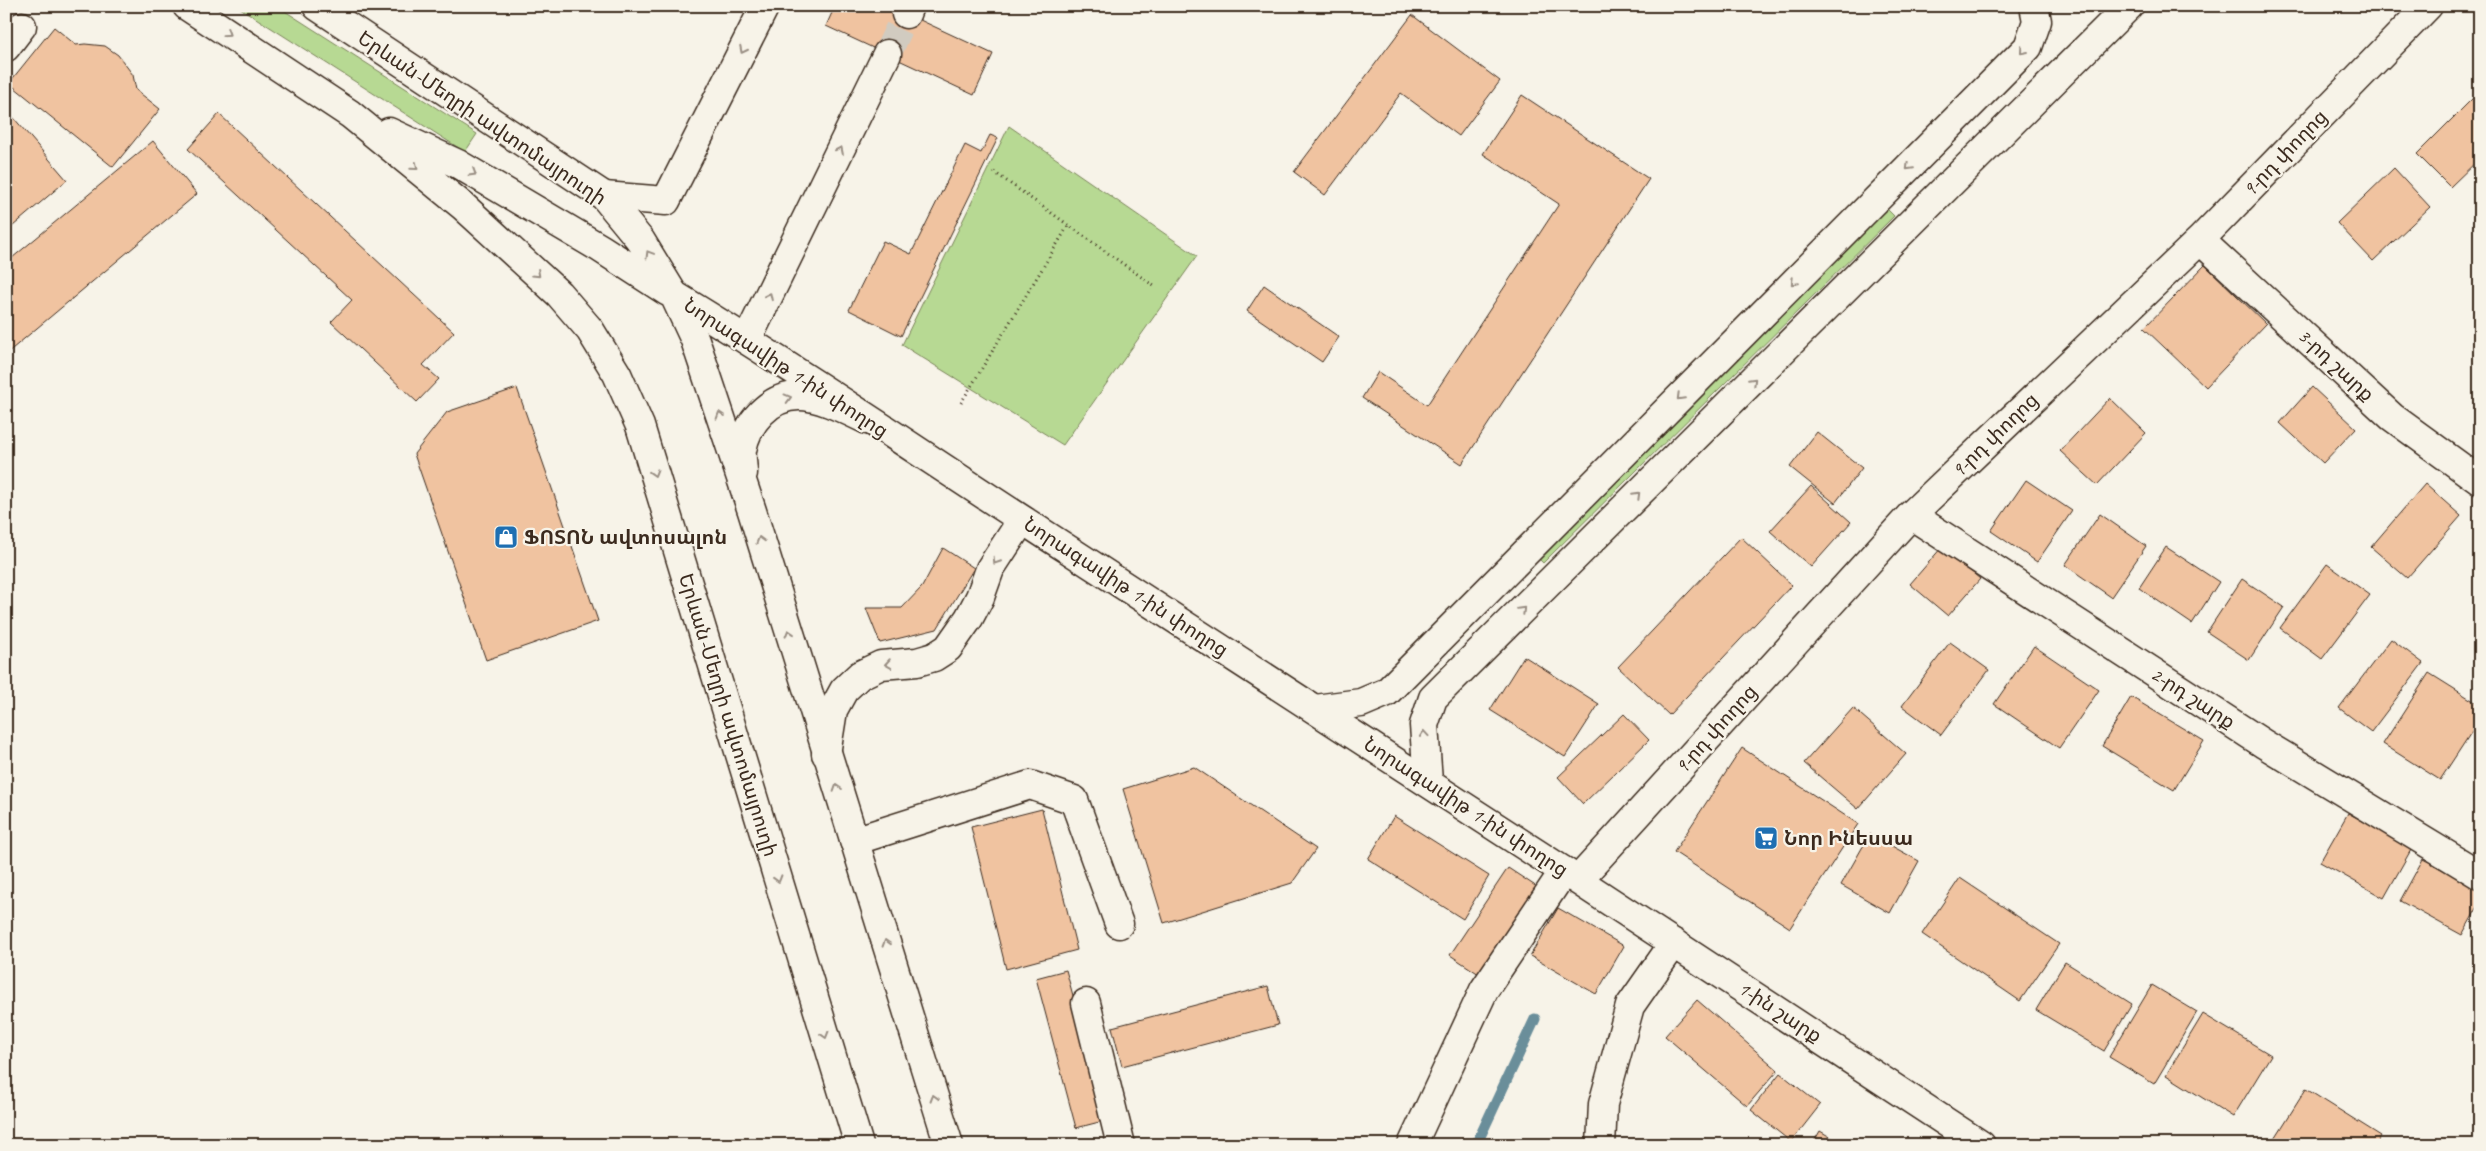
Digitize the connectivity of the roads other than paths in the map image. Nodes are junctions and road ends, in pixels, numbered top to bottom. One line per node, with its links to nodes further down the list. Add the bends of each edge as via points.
1 (187, 6): 8 (main road, Երևան-Մեղրի ավտոմայրուղի, one-way to 8)
2 (317, 6): 9 (main road, Երևան-Մեղրի ավտոմայրուղի)
3 (765, 6): 9 (main road, one-way to 9, via 666,201)
4 (2034, 6): 18 (main road, one-way to 18, via 2037,21 2028,47 1387,692 1361,703)
5 (2129, 6): 20 (main road, one-way to 5, via 1424,725 1433,698)
6 (2428, 6): 10 (main road, 9-րդ փողոց)
7 (886, 54): 12 (main road, one-way to 7)
8 (350, 114): 11 (main road, Նորագավիթ 1-ին փողոց, one-way to 11, via 458,164); 27 (main road, Երևան-Մեղրի ավտոմայրուղի, one-way to 27, via 464,207 558,294 590,330 617,374 640,426)
9 (604, 196): 11 (main road, Երևան-Մեղրի ավտոմայրուղի, one-way to 9, via 641,242)
10 (2200, 240): 14 (main road, 3-րդ շարք, via 2392,417); 16 (main road, 9-րդ փողոց)
11 (674, 295): 12 (main road, Նորագավիթ 1-ին փողոց); 15 (main road, Երևան-Մեղրի ավտոմայրուղի, one-way to 11, via 695,340)
12 (747, 340): 13 (main road, Նորագավիթ 1-ին փողոց)
13 (868, 420): 15 (main road, one-way to 13, via 742,451 751,425 760,412 775,403 799,396 834,404); 17 (main road, Նորագավիթ 1-ին փողոց)
14 (2480, 481)
15 (752, 511): 19 (main road, Երևան-Մեղրի ավտոմայրուղի, one-way to 15)
16 (1911, 515): 22 (main road, 2-րդ շարք, via 2264,744); 23 (main road, 9-րդ փողոց)
17 (1022, 520): 18 (main road, Նորագավիթ 1-ին փողոց); 19 (main road, one-way to 19, via 990,569 969,618 948,648 917,662 881,664 860,675 844,690 834,710)
18 (1315, 709): 20 (main road, Նորագավիթ 1-ին փողոց)
19 (826, 754): 21 (main road, Երևան-Մեղրի ավտոմայրուղի, one-way to 19)
20 (1428, 782): 23 (main road, Նորագավիթ 1-ին փողոց)
21 (854, 841): 24 (main road, via 1030,785 1074,800); 28 (main road, Երևան-Մեղրի ավտոմայրուղի, one-way to 21)
22 (2480, 875)
23 (1571, 876): 25 (main road, 1-ին շարք); 30 (main road, 9-րդ փողոց, via 1484,990)
24 (1120, 924)
25 (1674, 943): 31 (main road, via 1630,1006 1603,1104); 32 (main road, 1-ին շարք)
26 (1086, 1003): 29 (main road)
27 (859, 1145)
28 (949, 1145)
29 (1121, 1145)
30 (1412, 1145)
31 (1601, 1145)
32 (1981, 1145)

